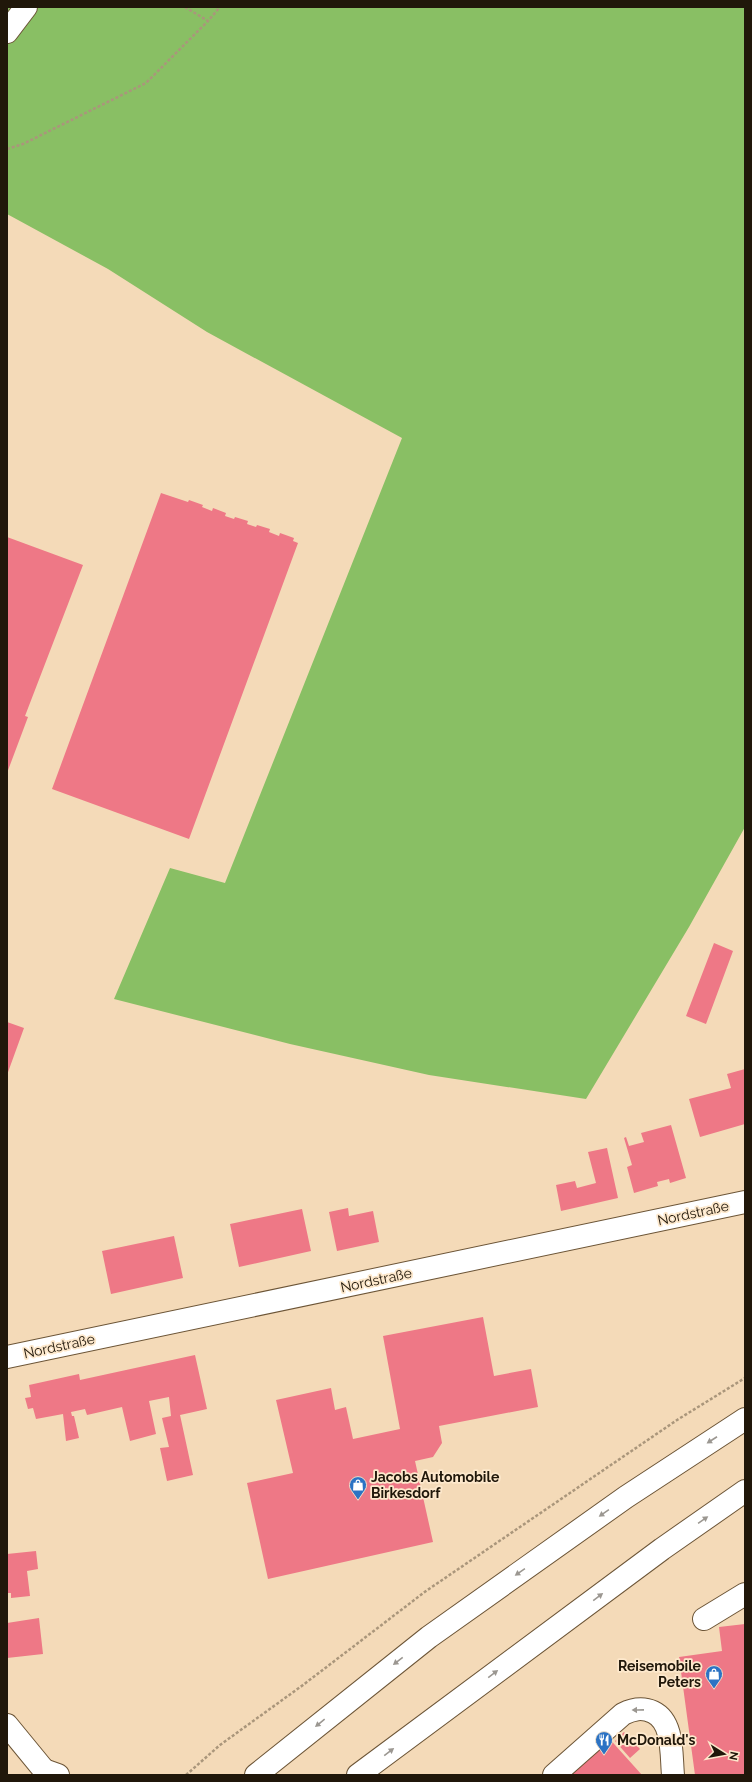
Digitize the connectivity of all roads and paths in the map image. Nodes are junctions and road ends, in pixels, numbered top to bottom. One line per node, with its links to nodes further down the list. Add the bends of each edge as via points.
1 (26, 7): 5 (main road)
2 (185, 7): 4 (path)
3 (220, 7): 4 (path)
4 (208, 21): 6 (path, via 146,83 23,144)
5 (7, 32)
6 (7, 149)
7 (745, 1202): 8 (main road, Nordstraße)
8 (7, 1357)
9 (745, 1378): 16 (path, via 677,1420 426,1591 220,1745)
10 (745, 1419): 17 (main road, one-way to 17, via 626,1497 429,1637)
11 (745, 1491): 18 (main road, one-way to 11, via 662,1549)
12 (745, 1594): 13 (main road)
13 (704, 1618)
14 (7, 1725): 15 (main road)
15 (50, 1773)
16 (186, 1775)
17 (256, 1775)
18 (358, 1775)
19 (554, 1775): 20 (main road, one-way to 19, via 668,1729 658,1714 640,1709 632,1709 623,1714)
20 (673, 1775)

